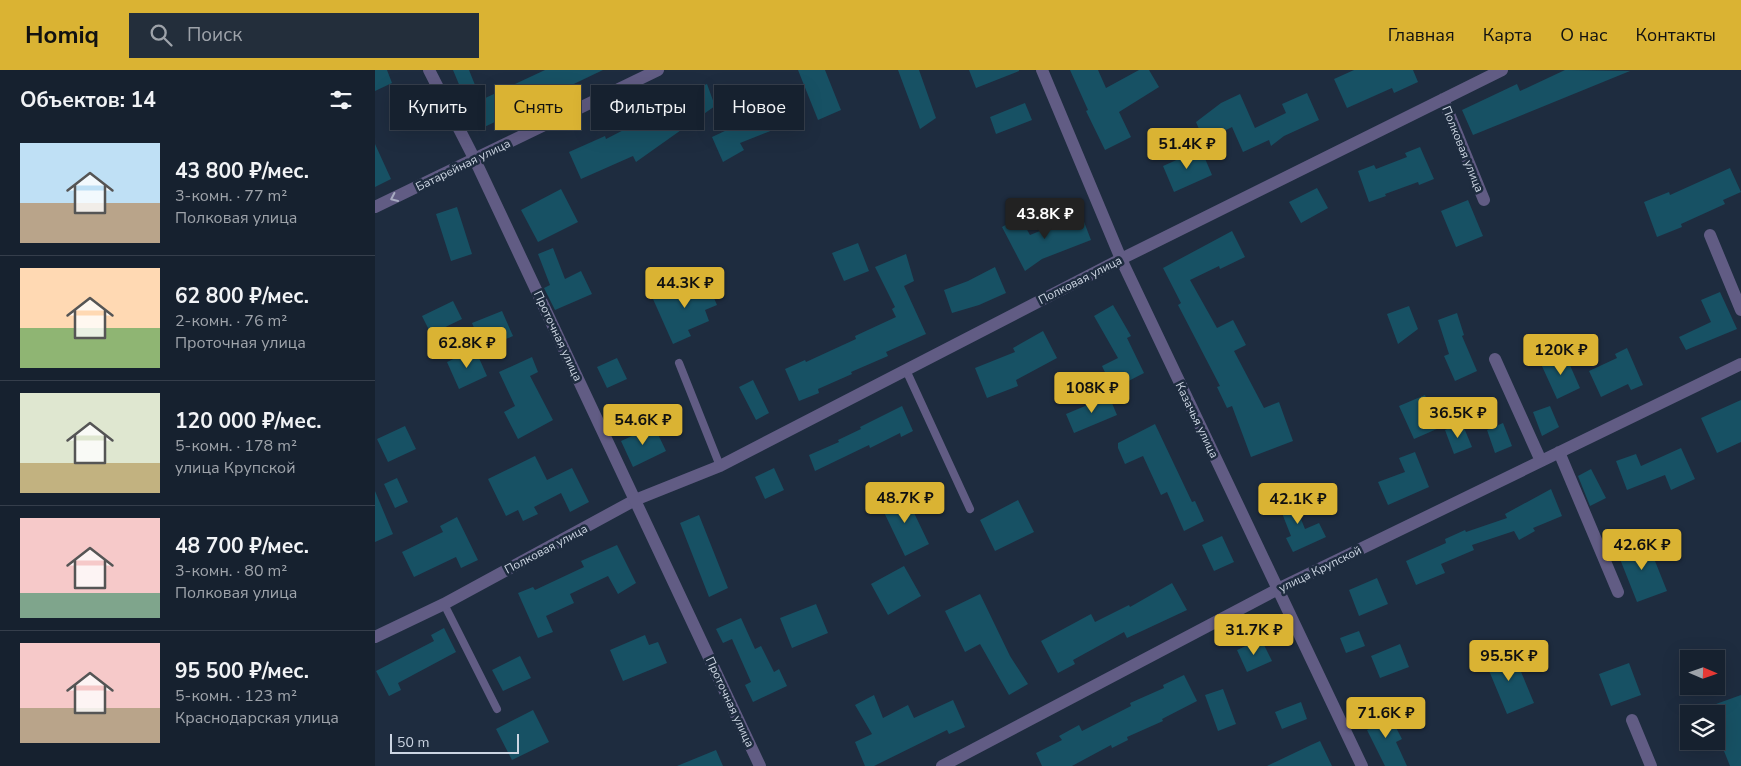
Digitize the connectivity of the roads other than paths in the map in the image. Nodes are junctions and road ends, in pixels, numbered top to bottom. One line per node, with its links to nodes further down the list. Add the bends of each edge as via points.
1 (429, 70): 6 (street, Проточная улица)
2 (659, 70): 6 (street, Батарейная улица)
3 (1042, 70): 10 (street, Казачья улица)
4 (1502, 70): 5 (street, Полковая улица)
5 (1443, 99): 7 (street, Полковая улица); 10 (street, Полковая улица)
6 (475, 160): 8 (street, Батарейная улица, one-way to 8); 19 (street, Проточная улица)
7 (1484, 200)
8 (375, 207)
9 (1710, 235): 11 (street)
10 (1121, 259): 15 (street, Полковая улица); 21 (street, Казачья улица)
11 (1741, 310)
12 (1495, 359): 17 (street)
13 (679, 363): 18 (lane)
14 (1741, 364): 16 (street, улица Крупской)
15 (906, 370): 18 (street, Полковая улица); 20 (lane)
16 (1559, 452): 17 (street, улица Крупской); 22 (street)
17 (1541, 461): 21 (street, улица Крупской)
18 (720, 466): 19 (street, Полковая улица)
19 (635, 500): 23 (street, Полковая улица); 27 (street, Проточная улица)
20 (969, 509)
21 (1278, 589): 28 (street, улица Крупской); 29 (street, Казачья улица)
22 (1618, 592)
23 (444, 604): 24 (street, Полковая улица); 25 (lane)
24 (375, 638)
25 (497, 709)
26 (1632, 720): 30 (street)
27 (760, 766)
28 (942, 766)
29 (1362, 766)
30 (1651, 766)

